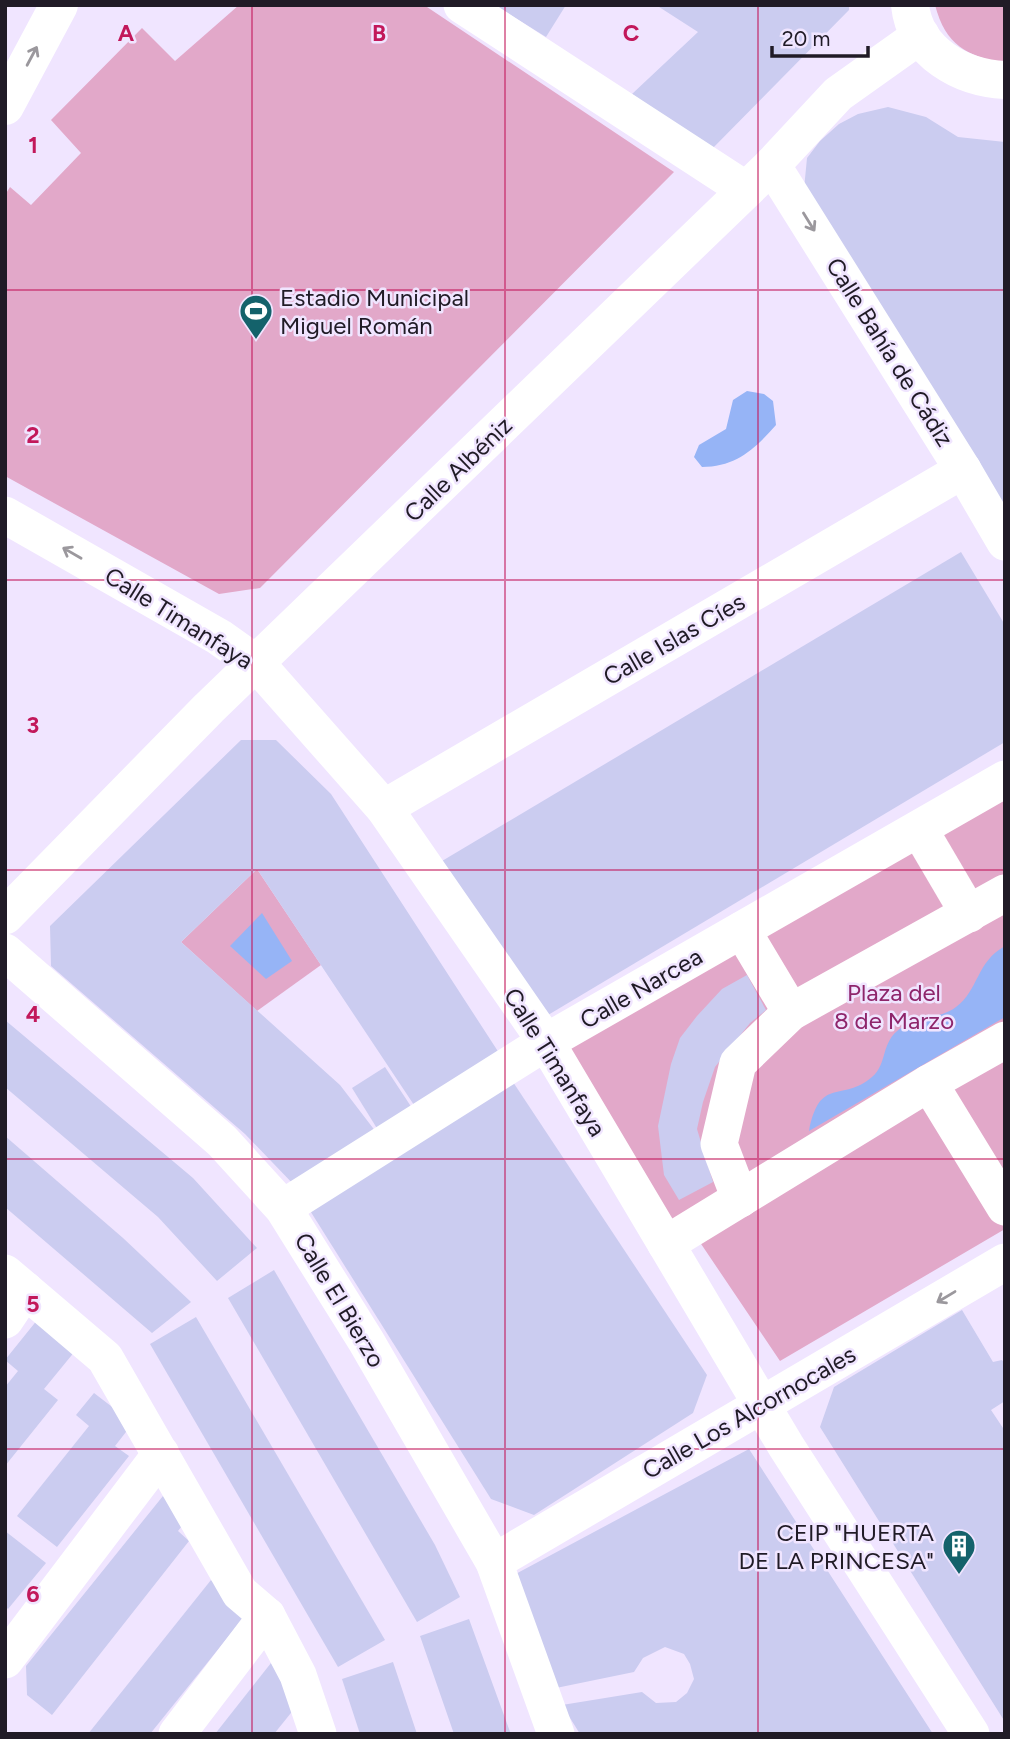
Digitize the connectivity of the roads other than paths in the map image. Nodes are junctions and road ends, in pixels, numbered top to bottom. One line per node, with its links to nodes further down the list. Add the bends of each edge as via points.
1 (58, 5): 5 (street, one-way to 1)
2 (462, 5): 6 (street, Calle Bahía de Cádiz)
3 (912, 14): 4 (street, via 937,55 958,70 982,79); 6 (street, Calle Albéniz)
4 (1005, 80)
5 (5, 106)
6 (759, 177): 7 (street, Calle Bahía de Cádiz, one-way to 7); 10 (street, Calle Albéniz)
7 (964, 470): 9 (street, Calle Bahía de Cádiz); 12 (street, Calle Islas Cíes)
8 (5, 515): 10 (street, Calle Timanfaya, one-way to 8, via 219,637)
9 (1005, 541)
10 (256, 663): 12 (street, Calle Timanfaya); 16 (street, Calle Albéniz)
11 (1005, 779): 13 (street, Calle Narcea)
12 (384, 808): 21 (street, Calle Timanfaya)
13 (919, 829): 15 (street); 17 (street, Calle Narcea)
14 (1005, 893): 15 (street)
15 (969, 914): 19 (street)
16 (5, 916)
17 (742, 930): 19 (street); 21 (street, Calle Narcea)
18 (5, 952): 25 (street, Calle El Bierzo, via 222,1141)
19 (791, 1012): 23 (street, via 738,1063 719,1144)
20 (1005, 1040): 22 (street)
21 (547, 1042): 25 (street, Calle Narcea); 26 (street, Calle Timanfaya)
22 (929, 1083): 23 (street); 24 (street)
23 (740, 1199): 26 (street)
24 (1005, 1207)
25 (283, 1208): 32 (street, Calle El Bierzo)
26 (666, 1244): 30 (street, Calle Timanfaya)
27 (1005, 1262): 30 (street, Calle Los Alcornocales, one-way to 30)
28 (15, 1282): 29 (street); 31 (street, via 105,1358)
29 (5, 1320)
30 (761, 1404): 32 (street, Calle Los Alcornocales); 38 (street, Calle Timanfaya)
31 (161, 1454): 33 (street, via 240,1593); 34 (street)
32 (494, 1562): 37 (street, Calle El Bierzo)
33 (267, 1616): 35 (street); 36 (street, via 298,1675)
34 (5, 1660)
35 (177, 1734)
36 (318, 1734)
37 (556, 1734)
38 (971, 1734)

